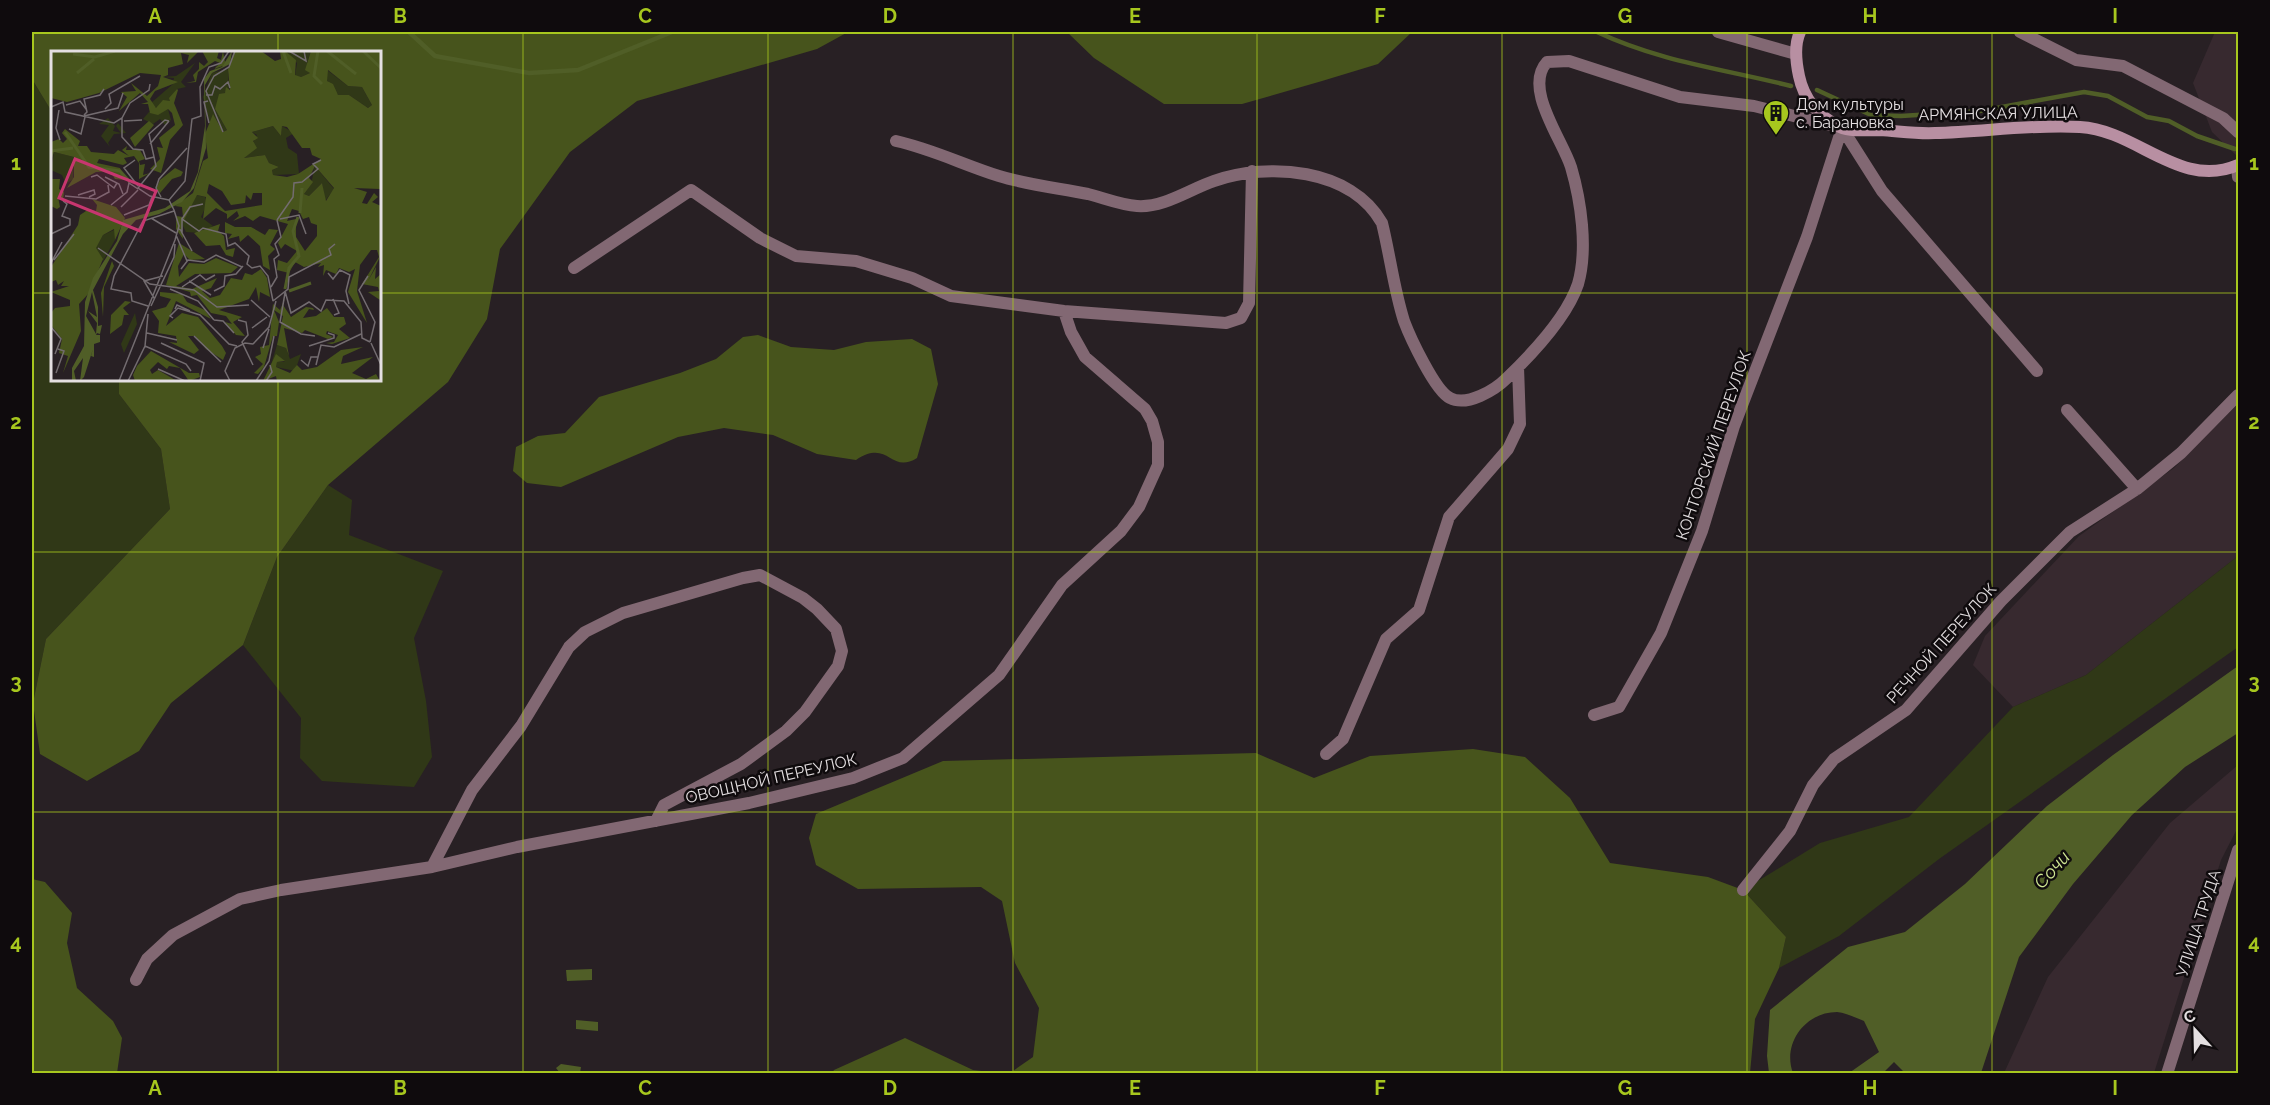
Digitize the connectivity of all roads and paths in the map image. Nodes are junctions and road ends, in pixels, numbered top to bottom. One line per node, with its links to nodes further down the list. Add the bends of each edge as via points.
1 (1718, 32): 4 (street)
2 (1800, 32): 4 (street)
3 (2020, 32): 6 (street, via 2076,60 2123,66 2223,118)
4 (1796, 54): 5 (street, via 1801,88 1808,102)
5 (1842, 128): 8 (street, АРМЯНСКАЯ УЛИЦА, via 1933,133 2083,127 2121,137 2195,172); 12 (street, via 1754,106 1680,97 1569,61 1547,62 1538,83 1570,166 1578,198 1582,249 1577,284 1539,345); 13 (street, via 1882,191); 17 (street, КОНТОРСКИЙ ПЕРЕУЛОК, via 1807,237 1734,426 1702,531 1661,633 1619,707)
6 (2238, 132)
7 (896, 141): 9 (street, via 930,149 997,175 1138,206 1181,196 1214,181)
8 (2235, 169)
9 (1252, 171): 11 (street, via 1249,303 1241,318 1226,323); 12 (street, via 1298,172 1331,182 1365,200 1376,211 1404,320 1429,371 1449,398 1472,398 1489,391)
10 (574, 268): 11 (street, via 691,190 760,238 796,256 856,261 912,278 951,296)
11 (1064, 311): 19 (street, ОВОЩНОЙ ПЕРЕУЛОК, via 1084,357 1145,409 1158,442 1158,465 1138,507 1121,531 1062,585 999,675 903,758 853,778)
12 (1518, 367): 18 (street, via 1520,424 1508,449 1449,517 1419,610 1386,639 1343,739)
13 (2037, 371)
14 (2238, 394): 16 (street, РЕЧНОЙ ПЕРЕУЛОК, via 2181,453)
15 (2067, 410): 16 (street)
16 (2137, 489): 22 (street, РЕЧНОЙ ПЕРЕУЛОК, via 2070,532 2001,601 1906,710 1834,759 1812,785 1790,831)
17 (1594, 715)
18 (1326, 754)
19 (656, 821): 21 (street, ОВОЩНОЙ ПЕРЕУЛОК); 21 (street, via 664,805 741,764 786,731 838,666 842,651 836,629 803,598 778,583 760,575 734,581 623,613 585,632 569,647 521,726 472,790)
20 (2238, 850): 24 (street, УЛИЦА ТРУДА)
21 (432, 867): 23 (street, ОВОЩНОЙ ПЕРЕУЛОК, via 240,899 173,935 147,959)
22 (1743, 890)
23 (136, 980)
24 (2167, 1074)

